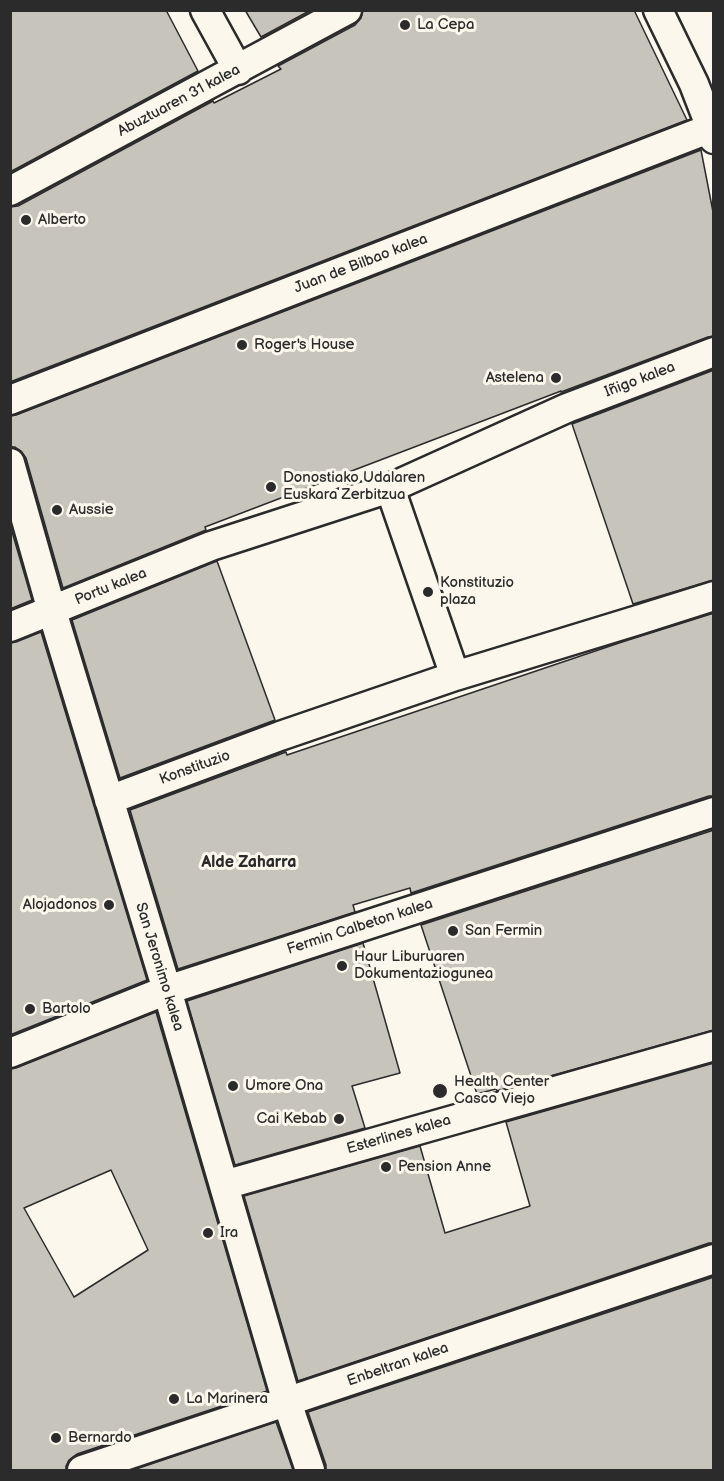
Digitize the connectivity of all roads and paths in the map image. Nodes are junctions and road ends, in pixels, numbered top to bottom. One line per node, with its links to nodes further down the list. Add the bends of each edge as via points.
1 (205, 10): 4 (street)
2 (347, 10): 4 (street, Abuztuaren 31 kalea)
3 (658, 10): 5 (street)
4 (238, 70): 7 (street, Abuztuaren 31 kalea)
5 (704, 80): 6 (street)
6 (712, 134): 9 (street, Juan de Bilbao kalea)
7 (10, 191)
8 (714, 352): 11 (street, Iñigo kalea, via 567,408)
9 (10, 400)
10 (10, 463): 13 (street, San Jeronimo kalea)
11 (390, 488): 13 (street, Portu kalea, via 211,546); 15 (street)
12 (714, 596): 15 (street)
13 (52, 611): 14 (street, Portu kalea); 16 (street, San Jeronimo kalea)
14 (10, 627)
15 (455, 676): 16 (street, Konstituzio)
16 (109, 800): 18 (street, San Jeronimo kalea)
17 (714, 812): 18 (street, Fermin Calbeton kalea)
18 (166, 990): 20 (street, Fermin Calbeton kalea); 21 (street, San Jeronimo kalea)
19 (714, 1046): 21 (street, Esterlines kalea)
20 (10, 1053)
21 (224, 1185): 23 (street, San Jeronimo kalea)
22 (714, 1259): 23 (street, Enbeltran kalea)
23 (287, 1402): 24 (street, Enbeltran kalea); 25 (street, San Jeronimo kalea)
24 (82, 1470)
25 (310, 1470)

